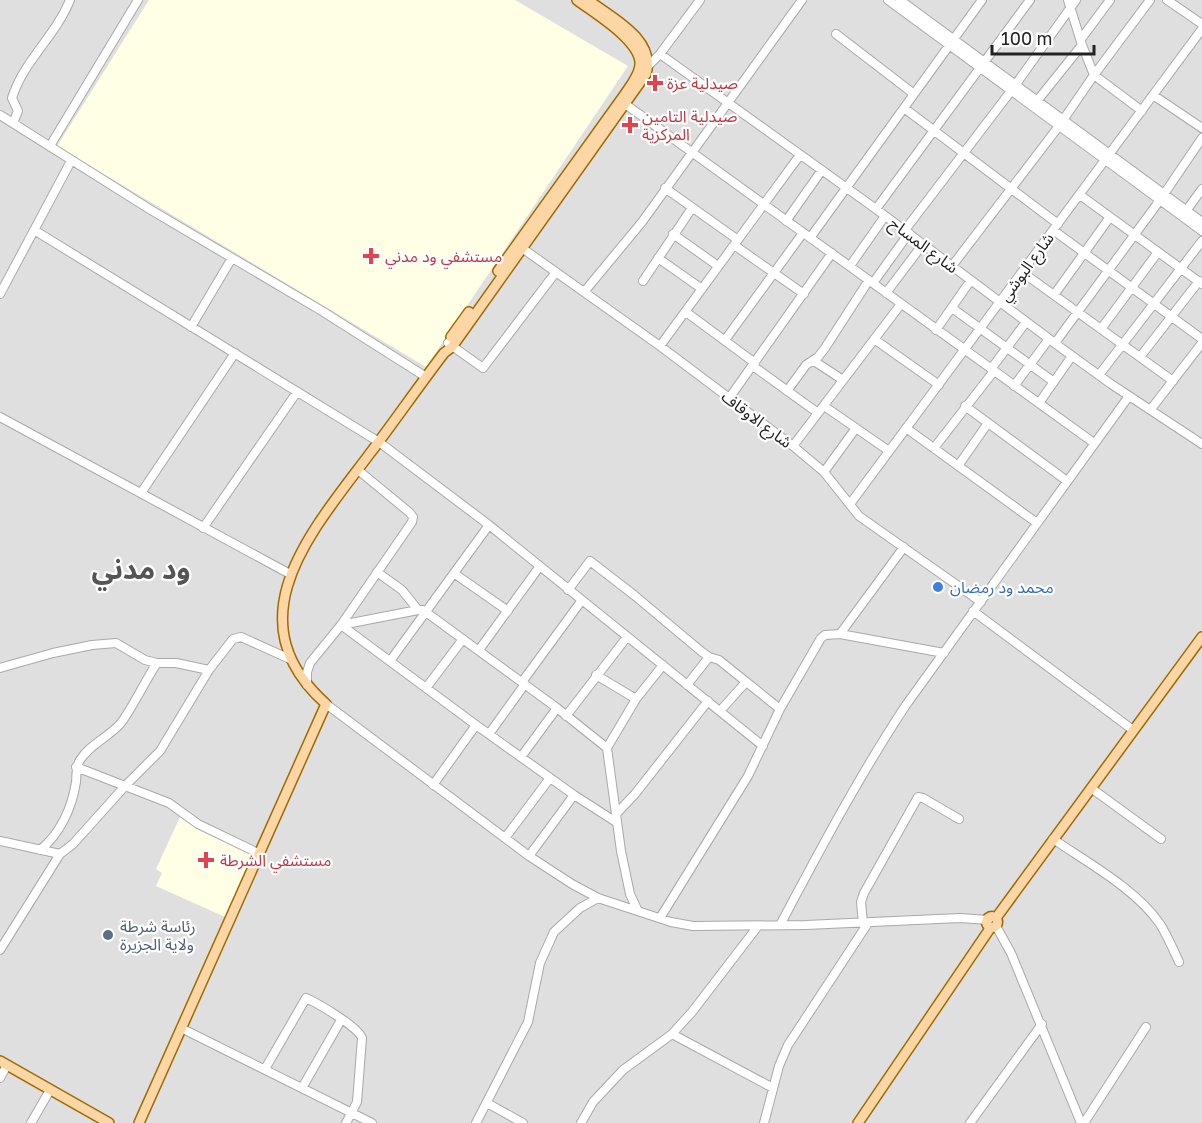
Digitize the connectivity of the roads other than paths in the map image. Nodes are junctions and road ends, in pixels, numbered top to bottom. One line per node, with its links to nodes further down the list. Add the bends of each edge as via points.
1 (70, 0): 33 (street, via 53,33 21,76 12,98 18,111)
2 (138, 0): 38 (street)
3 (577, 0): 21 (main road, via 630,41)
4 (700, 0): 20 (street)
5 (802, 0): 28 (street)
6 (982, 0): 18 (street)
7 (1030, 0): 22 (street)
8 (1076, 0): 14 (street)
9 (1110, 0): 19 (street)
10 (1150, 0): 23 (street)
11 (1167, 0): 15 (street)
12 (591, 1): 21 (main road, via 640,41 647,56)
13 (893, 1): 18 (street)
14 (1069, 4): 19 (street); 24 (street)
15 (1202, 24)
16 (1202, 29): 26 (street, شارع البوشي)
17 (836, 34): 25 (street)
18 (951, 42): 22 (street); 25 (street)
19 (1081, 42): 23 (street); 27 (street)
20 (660, 54): 21 (street); 28 (street, شارع المساح)
21 (644, 65): 29 (main road)
22 (982, 65): 24 (street); 36 (street)
23 (1094, 75): 31 (street); 34 (street)
24 (1013, 88): 27 (street); 34 (street); 40 (street)
25 (914, 94): 30 (street)
26 (1153, 95): 31 (street, شارع البوشي); 35 (street)
27 (1037, 100): 34 (street)
28 (727, 102): 39 (street); 41 (street, شارع المساح)
29 (623, 103): 39 (street); 52 (main road)
30 (904, 108): 36 (street); 46 (street)
31 (1142, 111): 42 (street, شارع البوشي)
32 (0, 115): 33 (street)
33 (13, 123): 38 (street)
34 (1062, 123): 42 (street); 47 (street)
35 (1202, 128)
36 (934, 131): 40 (street); 54 (street)
37 (1202, 138): 50 (street)
38 (50, 146): 43 (street)
39 (691, 153): 45 (street); 51 (street)
40 (963, 154): 47 (street); 63 (street)
41 (800, 155): 44 (street, شارع المساح); 51 (street)
42 (1108, 157): 49 (street, شارع البوشي); 50 (street)
43 (71, 161): 61 (street); 74 (street)
44 (822, 170): 46 (street, شارع المساح); 58 (street)
45 (666, 188): 53 (street); 91 (street)
46 (846, 188): 54 (street, شارع المساح); 66 (street)
47 (1011, 189): 60 (street); 78 (street)
48 (1202, 189): 55 (street)
49 (1080, 195): 57 (street); 60 (street, شارع البوشي)
50 (1162, 197): 55 (street); 62 (street); 65 (street)
51 (765, 206): 58 (street); 68 (street)
52 (548, 207): 70 (main road); 114 (main road)
53 (693, 208): 64 (street); 68 (street)
54 (876, 208): 56 (street, شارع المساح)
55 (1186, 210): 59 (street)
56 (885, 216): 63 (street, شارع المساح); 77 (street)
57 (1110, 217): 65 (street); 73 (street)
58 (786, 221): 66 (street)
59 (1202, 222)
60 (1055, 227): 73 (street); 82 (street, شارع البوشي)
61 (34, 230): 84 (street); 104 (street)
62 (1202, 231)
63 (907, 232): 69 (street, شارع المساح); 87 (street)
64 (674, 234): 75 (street); 76 (street)
65 (1134, 234): 71 (street); 80 (street)
66 (807, 235): 72 (street); 83 (street)
67 (1202, 241): 79 (street)
68 (736, 243): 76 (street); 83 (street)
69 (923, 244): 78 (street, شارع المساح); 92 (street)
70 (522, 248): 81 (street, شارع الاوقاف); 114 (main road)
71 (1158, 252): 79 (street); 89 (street)
72 (832, 253): 77 (street); 94 (street)
73 (1084, 254): 80 (street); 95 (street)
74 (232, 258): 104 (street); 125 (street)
75 (658, 258): 86 (street); 90 (street)
76 (718, 266): 90 (street)
77 (850, 266): 87 (street)
78 (952, 266): 85 (street, شارع المساح)
79 (1181, 268): 88 (street); 98 (street)
80 (1107, 270): 89 (street); 101 (street)
81 (556, 272): 91 (street, شارع الاوقاف); 114 (street, via 483,368)
82 (1022, 272): 95 (street); 96 (street, شارع البوشي)
83 (773, 273): 94 (street); 109 (street)
84 (4, 278): 93 (street)
85 (971, 280): 96 (street, شارع المساح); 99 (street)
86 (643, 281)
87 (871, 282): 92 (street); 120 (street)
88 (1200, 283): 102 (street)
89 (1131, 288): 98 (street); 106 (street)
90 (702, 289): 100 (street)
91 (584, 292): 113 (street, شارع الاوقاف)
92 (886, 293): 97 (street)
93 (0, 294)
94 (804, 294): 121 (street)
95 (1054, 295): 101 (street)
96 (1000, 302): 103 (street, شارع المساح); 105 (street, شارع البوشي)
97 (901, 304): 107 (street); 108 (street)
98 (1154, 304): 102 (street); 112 (street)
99 (952, 308): 105 (street); 107 (street)
100 (687, 312): 109 (street); 113 (street)
101 (1078, 312): 106 (street); 110 (street)
102 (1172, 316): 111 (street); 119 (street)
103 (1026, 322): 110 (street, شارع المساح); 115 (street)
104 (191, 327): 117 (street)
105 (980, 329): 115 (street); 116 (street, شارع البوشي)
106 (1101, 329): 112 (street)
107 (936, 330): 116 (street)
108 (874, 339): 126 (street); 129 (street)
109 (725, 340): 121 (street)
110 (1052, 341): 118 (street, شارع المساح); 122 (street)
111 (1202, 341): 127 (street)
112 (1123, 344): 119 (street); 124 (street)
113 (660, 346): 134 (street, شارع الاوقاف)
114 (448, 348): 125 (main road)
115 (1007, 348): 122 (street); 123 (street)
116 (965, 350): 123 (street); 129 (street, شارع البوشي)
117 (234, 353): 132 (street); 154 (street)
118 (1072, 356): 124 (street, شارع المساح); 128 (street)
119 (1140, 357): 127 (street)
120 (814, 361): 126 (street); 131 (street, via 806,365)
121 (754, 364): 131 (street); 134 (street)
122 (1030, 364): 128 (street); 130 (street)
123 (992, 370): 130 (street); 137 (street)
124 (1099, 375): 133 (street, شارع المساح)
125 (426, 377): 144 (main road)
126 (843, 380): 136 (street)
127 (1173, 381): 138 (street)
128 (1054, 382): 135 (street)
129 (939, 385): 143 (street, شارع البوشي)
130 (1014, 386): 135 (street)
131 (787, 391): 139 (street)
132 (297, 392): 144 (street); 158 (street)
133 (1129, 396): 138 (street, شارع المساح); 145 (street)
134 (730, 397): 147 (street, شارع الاوقاف)
135 (1039, 403): 145 (street)
136 (824, 405): 139 (street); 142 (street)
137 (965, 406): 141 (street); 148 (street)
138 (1151, 409): 146 (street, شارع المساح)
139 (818, 413): 147 (street)
140 (0, 417): 154 (street)
141 (988, 423): 150 (street); 153 (street)
142 (856, 428): 149 (street); 152 (street)
143 (906, 428): 148 (street); 149 (street, شارع البوشي)
144 (379, 442): 151 (main road); 157 (street)
145 (1094, 443): 153 (street)
146 (1202, 444)
147 (793, 446): 152 (street, شارع الاوقاف)
148 (934, 448): 150 (street)
149 (889, 451): 155 (street, شارع البوشي)
150 (958, 466): 156 (street)
151 (358, 470): 161 (street, via 413,517); 162 (main road, via 319,524)
152 (824, 472): 155 (street, شارع الاوقاف)
153 (1067, 481): 156 (street)
154 (141, 493): 158 (street)
155 (850, 504): 159 (street, شارع الاوقاف, via 859,516)
156 (1037, 523): 166 (street)
157 (489, 525): 160 (street); 163 (street)
158 (203, 528): 162 (street)
159 (904, 547): 166 (street, شارع الاوقاف); 171 (street)
160 (540, 566): 164 (street); 168 (street)
161 (376, 572): 167 (street, via 402,590); 170 (street)
162 (290, 574): 178 (main road, via 282,612)
163 (455, 574): 167 (street); 168 (street)
164 (568, 590): 165 (street); 177 (street, via 590,561)
165 (582, 600): 172 (street); 186 (street)
166 (981, 602): 169 (street)
167 (422, 611): 170 (street); 174 (street); 179 (street)
168 (508, 611): 175 (street)
169 (973, 611): 176 (street); 198 (street)
170 (341, 625): 179 (street); 187 (street, via 310,663)
171 (840, 634): 176 (street); 194 (street, via 821,638)
172 (627, 637): 181 (street); 184 (street)
173 (1202, 637): 198 (main road)
174 (463, 639): 175 (street); 189 (street)
175 (479, 650): 186 (street)
176 (944, 653): 224 (street, via 875,752)
177 (709, 657): 185 (street, via 719,660); 188 (street)
178 (290, 659): 183 (street, via 237,637); 187 (main road)
179 (390, 661): 189 (street)
180 (157, 663): 182 (street, via 116,643 82,647); 183 (street); 203 (street, via 122,721 87,750)
181 (663, 665): 188 (street); 190 (street)
182 (0, 668)
183 (209, 670): 205 (street, via 160,751)
184 (596, 675): 190 (street); 196 (street)
185 (746, 682): 194 (street); 195 (street)
186 (524, 683): 193 (street); 199 (street)
187 (307, 685): 192 (main road)
188 (687, 685): 191 (street)
189 (426, 688): 197 (street)
190 (636, 699): 201 (street)
191 (708, 701): 195 (street); 209 (street)
192 (326, 704): 206 (street); 217 (main road)
193 (557, 708): 196 (street); 202 (street)
194 (780, 709): 200 (street)
195 (720, 711): 200 (street)
196 (566, 716): 201 (street)
197 (476, 725): 199 (street); 206 (street)
198 (1133, 730): 207 (main road)
199 (489, 734): 202 (street)
200 (763, 746): 221 (street)
201 (607, 748): 209 (street)
202 (521, 758): 204 (street)
203 (76, 767): 205 (street); 215 (street, via 76,781 61,827)
204 (550, 778): 208 (street); 211 (street)
205 (126, 785): 216 (street); 217 (street, via 169,803 198,824)
206 (433, 785): 211 (street)
207 (1091, 788): 212 (main road); 213 (street)
208 (574, 795): 209 (street); 218 (street)
209 (616, 818): 220 (street, via 630,894)
210 (959, 819): 222 (street, via 918,797 864,893 861,902)
211 (505, 838): 218 (street)
212 (1053, 839): 223 (main road); 227 (street, via 1146,907)
213 (1161, 839)
214 (0, 841): 215 (street)
215 (39, 850): 216 (street)
216 (60, 854): 226 (street)
217 (260, 854): 231 (main road)
218 (529, 856): 219 (street)
219 (598, 898): 220 (street); 239 (street, via 580,908 554,932 540,963 528,1022)
220 (637, 909): 221 (street)
221 (660, 918): 225 (street, via 693,926)
222 (866, 923): 223 (street, via 960,918); 224 (street); 237 (street, via 788,1045)
223 (993, 923): 229 (street, via 1006,942); 250 (main road)
224 (780, 925): 225 (street)
225 (758, 926): 232 (street)
226 (0, 950)
227 (1179, 962)
228 (341, 1020): 234 (street, via 306,998); 236 (street); 240 (street, via 362,1038 357,1102)
229 (1042, 1024): 251 (street); 252 (street)
230 (1146, 1027): 252 (street)
231 (182, 1028): 234 (street); 243 (main road)
232 (672, 1034): 237 (street); 248 (street, via 623,1070 593,1102)
233 (4, 1063): 235 (street); 238 (main road)
234 (265, 1069): 236 (street)
235 (0, 1078)
236 (302, 1088): 240 (street)
237 (773, 1088): 249 (street)
238 (50, 1090): 241 (street); 242 (main road)
239 (487, 1103): 246 (street); 247 (street)
240 (352, 1113): 244 (street); 245 (street)
241 (31, 1123)
242 (109, 1123)
243 (139, 1123)
244 (346, 1123)
245 (372, 1123)
246 (476, 1123)
247 (523, 1123)
248 (581, 1123)
249 (764, 1123)
250 (858, 1123)
251 (970, 1123)
252 (1082, 1123)

